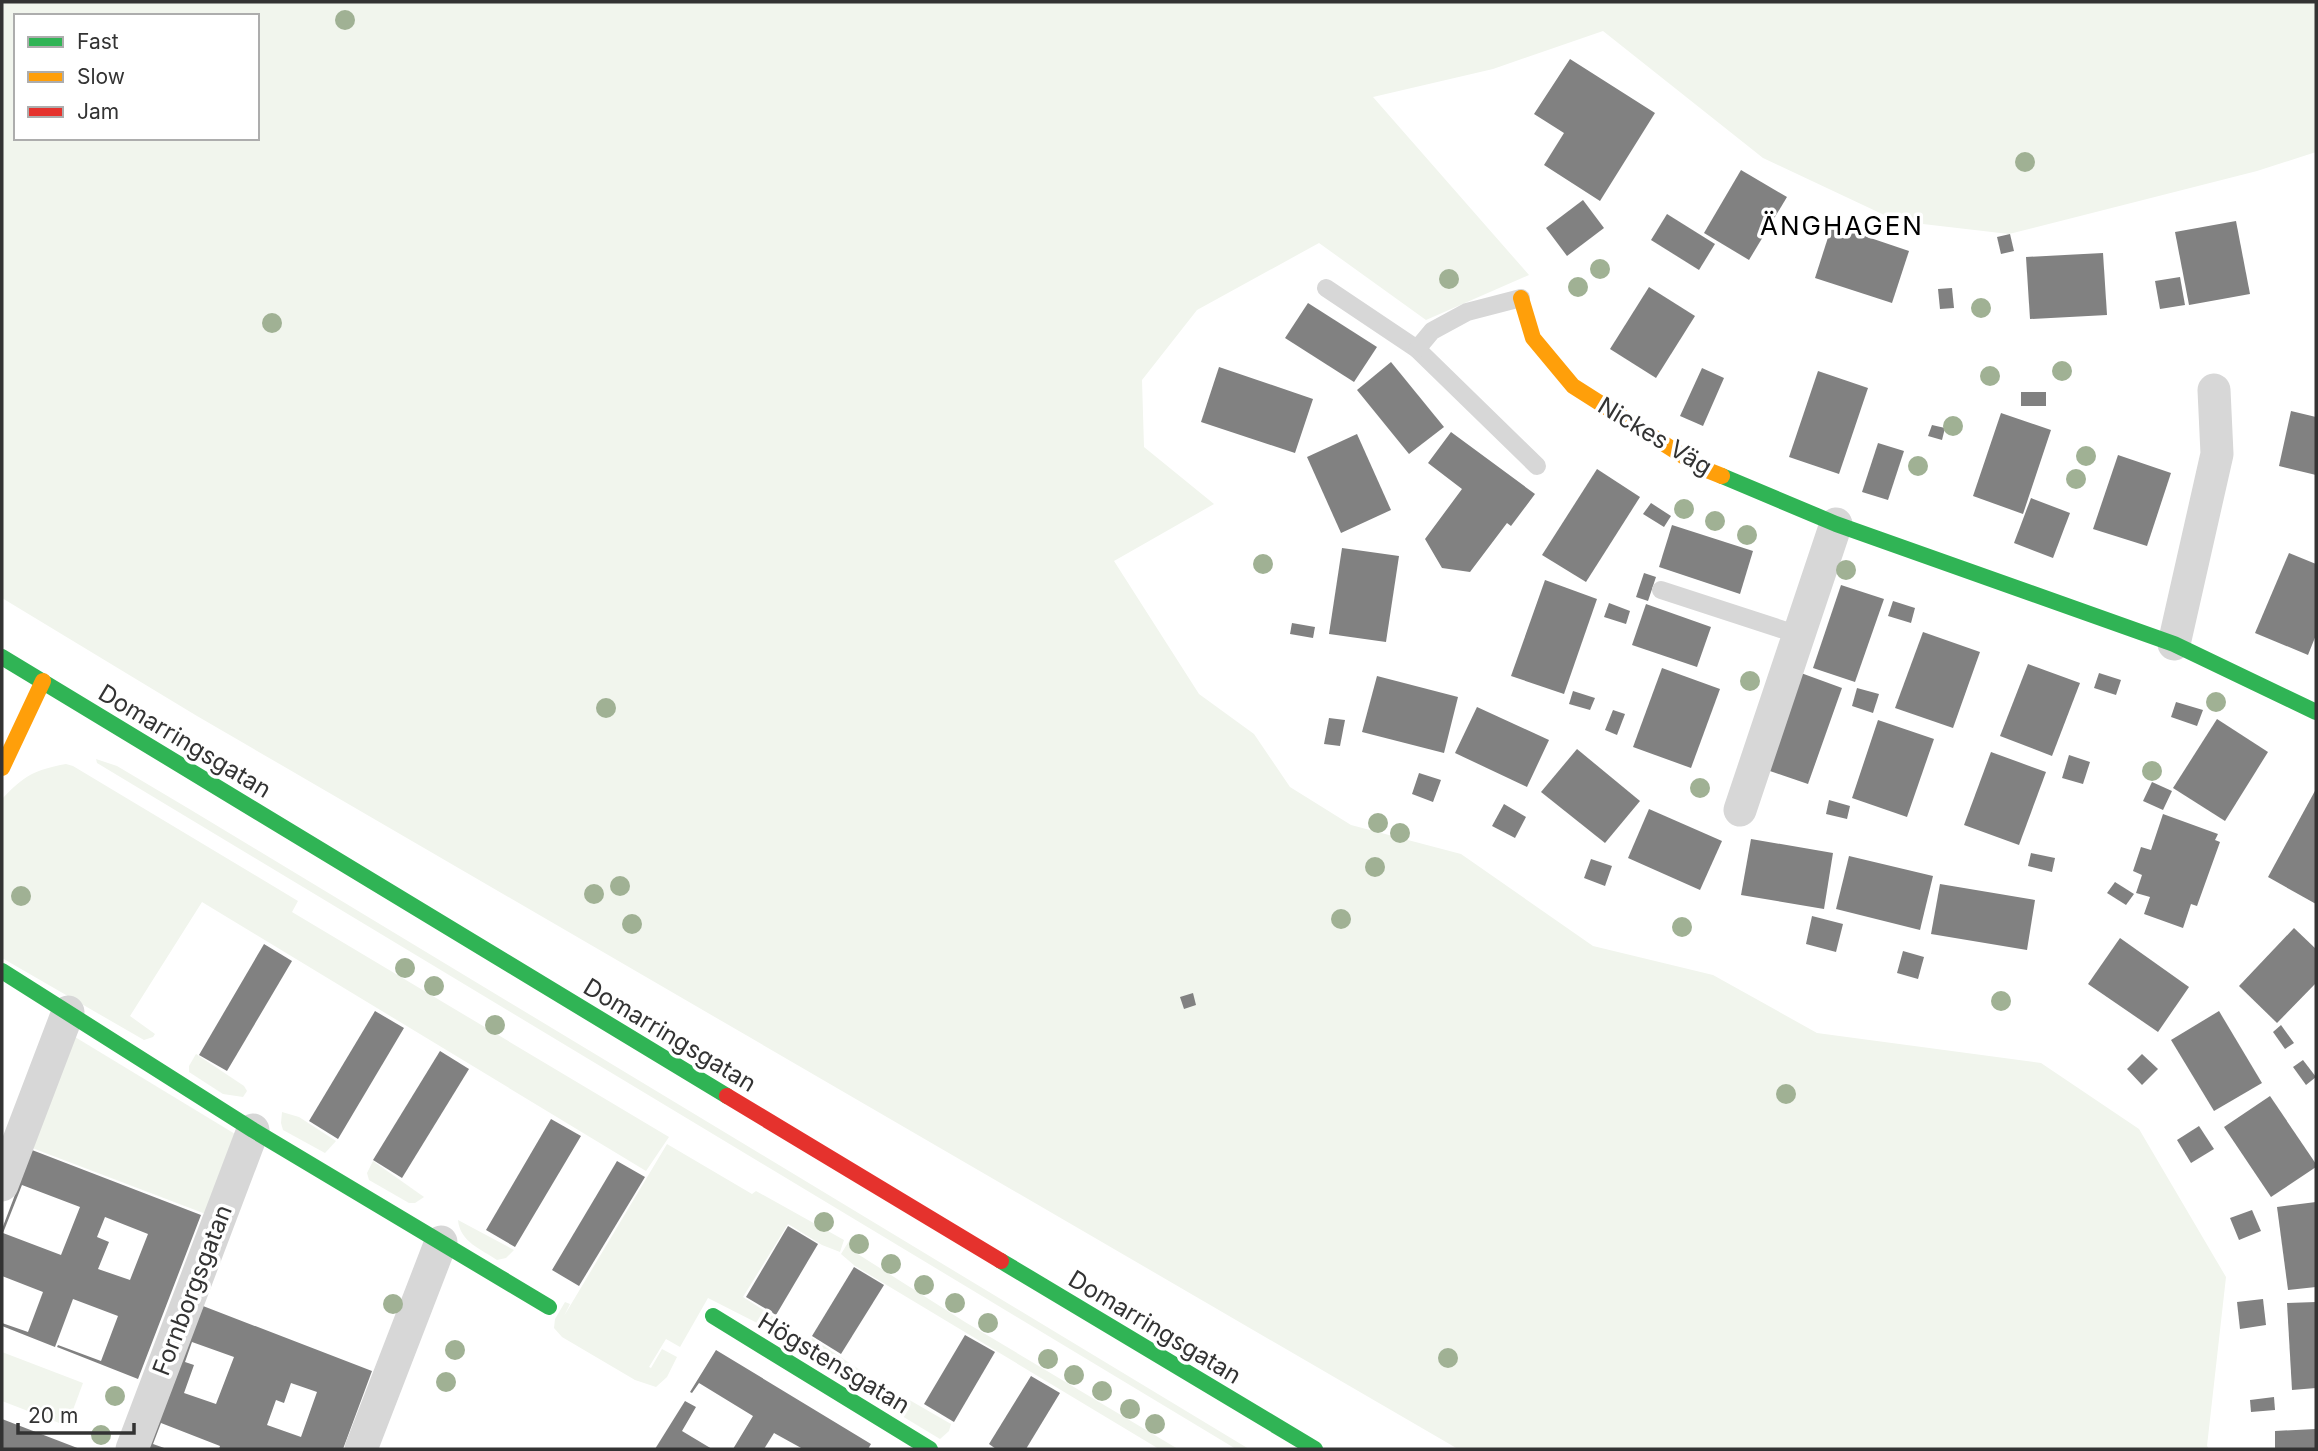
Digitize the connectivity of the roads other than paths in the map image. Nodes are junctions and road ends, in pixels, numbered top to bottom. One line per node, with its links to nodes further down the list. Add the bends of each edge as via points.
1 (1326, 288): 3 (lane)
2 (1521, 298): 3 (lane, via 1467,312 1432,331); 6 (street, Nickes Väg, via 1533,338 1573,386 1702,468)
3 (1417, 349): 5 (lane)
4 (2214, 390): 9 (street, via 2217,454)
5 (1537, 466)
6 (1836, 524): 8 (street); 9 (street, Nickes Väg)
7 (1661, 590): 8 (lane)
8 (1798, 635): 14 (street)
9 (2174, 644): 12 (street, Nickes Väg)
10 (2, 657): 11 (street, Domarringsgatan)
11 (43, 681): 13 (street); 25 (street, Domarringsgatan)
12 (2316, 712)
13 (2, 768)
14 (1740, 810)
15 (2, 971): 16 (street)
16 (68, 1012): 17 (street); 18 (street)
17 (253, 1130): 19 (street); 22 (street, Fornborgsgatan)
18 (2, 1185)
19 (441, 1242): 20 (street); 23 (street)
20 (549, 1307)
21 (713, 1316): 24 (street, Högstensgatan)
22 (132, 1449)
23 (360, 1449)
24 (930, 1449)
25 (1315, 1449)

